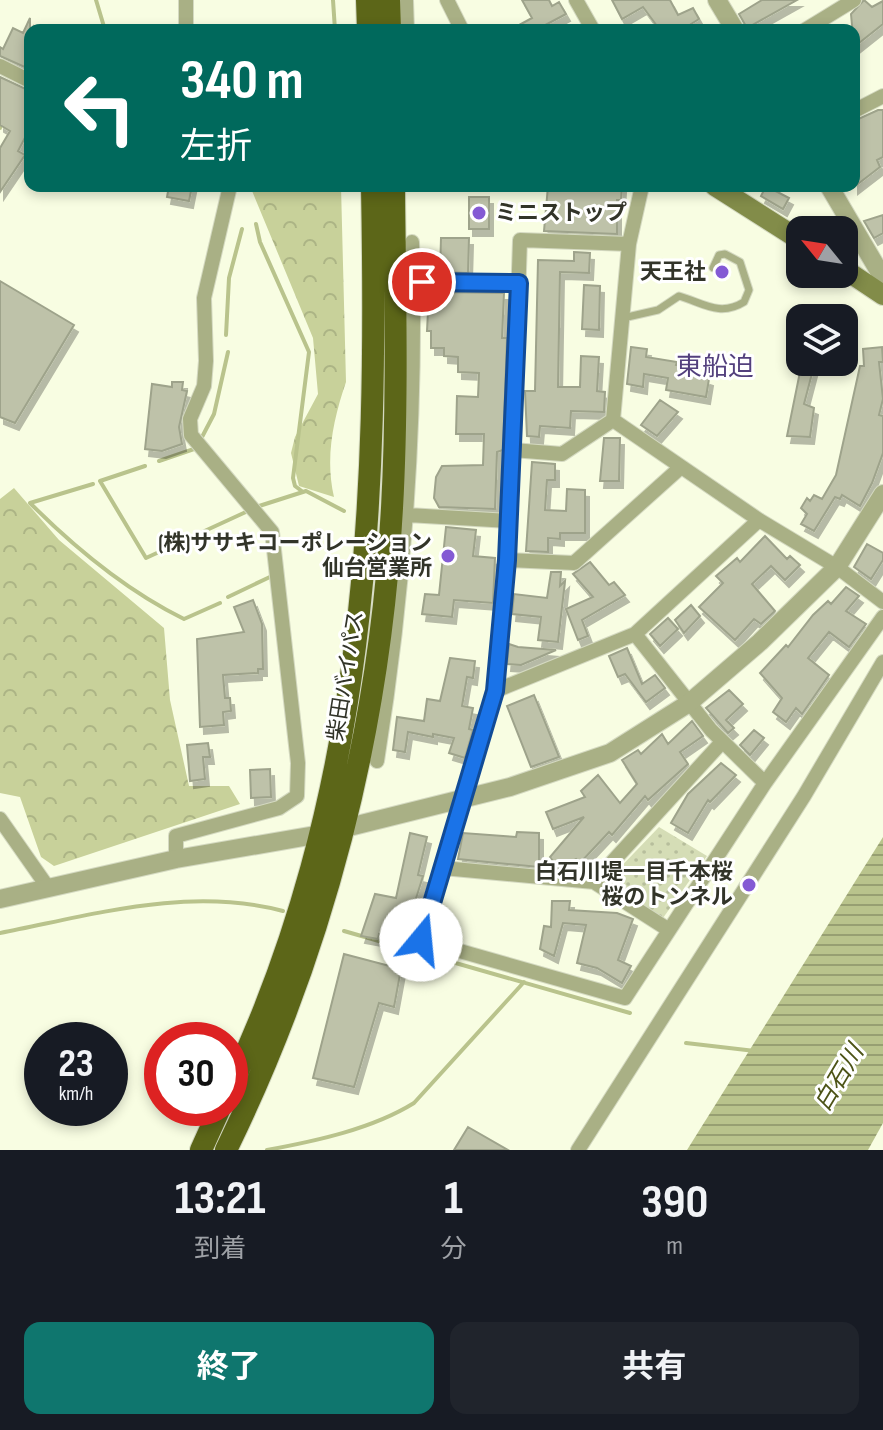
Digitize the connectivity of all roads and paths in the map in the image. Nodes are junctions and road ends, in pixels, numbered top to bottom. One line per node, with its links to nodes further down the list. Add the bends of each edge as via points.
1 (186, 0): 9 (street)
2 (367, 0): 10 (highway)
3 (389, 0): 11 (highway)
4 (406, 0): 12 (street)
5 (447, 0): 13 (street)
6 (576, 0): 14 (street)
7 (717, 0): 15 (street)
8 (854, 0): 16 (street)
9 (186, 24)
10 (368, 24)
11 (390, 24)
12 (407, 24)
13 (459, 24)
14 (587, 24)
15 (731, 24)
16 (815, 24)
17 (0, 66): 18 (street)
18 (24, 78)
19 (883, 96): 20 (street)
20 (860, 108)
21 (229, 192): 60 (street, via 204,298 205,373 190,419 191,435 272,532 298,763 297,796 279,808 176,836)
22 (372, 192): 59 (highway, 柴田バイパス, via 372,489 353,676)
23 (395, 192): 33 (highway, 柴田バイパス)
24 (641, 192): 29 (street)
25 (724, 192): 27 (main road)
26 (833, 192): 32 (street)
27 (786, 231)
28 (412, 242): 33 (street)
29 (629, 244): 34 (street, via 520,240); 36 (street)
30 (713, 268): 36 (lane, via 725,254 740,262 748,280 744,302 727,310 679,296 658,310)
31 (858, 278): 35 (main road)
32 (883, 278)
33 (404, 282): 34 (street); 41 (street); 50 (highway, 柴田バイパス)
34 (519, 283): 38 (street)
35 (883, 295)
36 (621, 319): 37 (street)
37 (613, 420): 38 (street, via 562,454); 39 (street)
38 (513, 450): 43 (street)
39 (681, 467): 42 (street); 44 (street, via 574,563)
40 (883, 494): 45 (street)
41 (408, 515): 43 (street); 50 (street)
42 (759, 520): 45 (street); 48 (street)
43 (509, 521): 44 (street)
44 (507, 560): 51 (street)
45 (837, 567): 46 (street); 52 (street)
46 (883, 602)
47 (883, 617): 55 (street)
48 (635, 634): 51 (street); 52 (street)
49 (883, 662): 70 (street, via 804,796)
50 (384, 668): 54 (street); 58 (highway, 柴田バイパス)
51 (495, 691): 56 (street)
52 (689, 703): 53 (street); 56 (street, via 610,753)
53 (722, 742): 55 (street); 62 (street)
54 (377, 761)
55 (765, 783): 65 (street)
56 (465, 798): 58 (street); 61 (street)
57 (0, 819): 63 (street)
58 (345, 826): 59 (street); 69 (highway, 柴田バイパス, via 287,1011)
59 (321, 834): 60 (street); 66 (highway, 柴田バイパス, via 294,928)
60 (176, 859): 63 (street)
61 (443, 868): 62 (street); 65 (street, via 421,940 530,974 625,998)
62 (594, 882): 65 (street)
63 (49, 889): 64 (street)
64 (0, 899)
65 (669, 930)
66 (248, 1043)
67 (212, 1126): 68 (highway)
68 (201, 1150)
69 (226, 1150)
70 (578, 1150)

